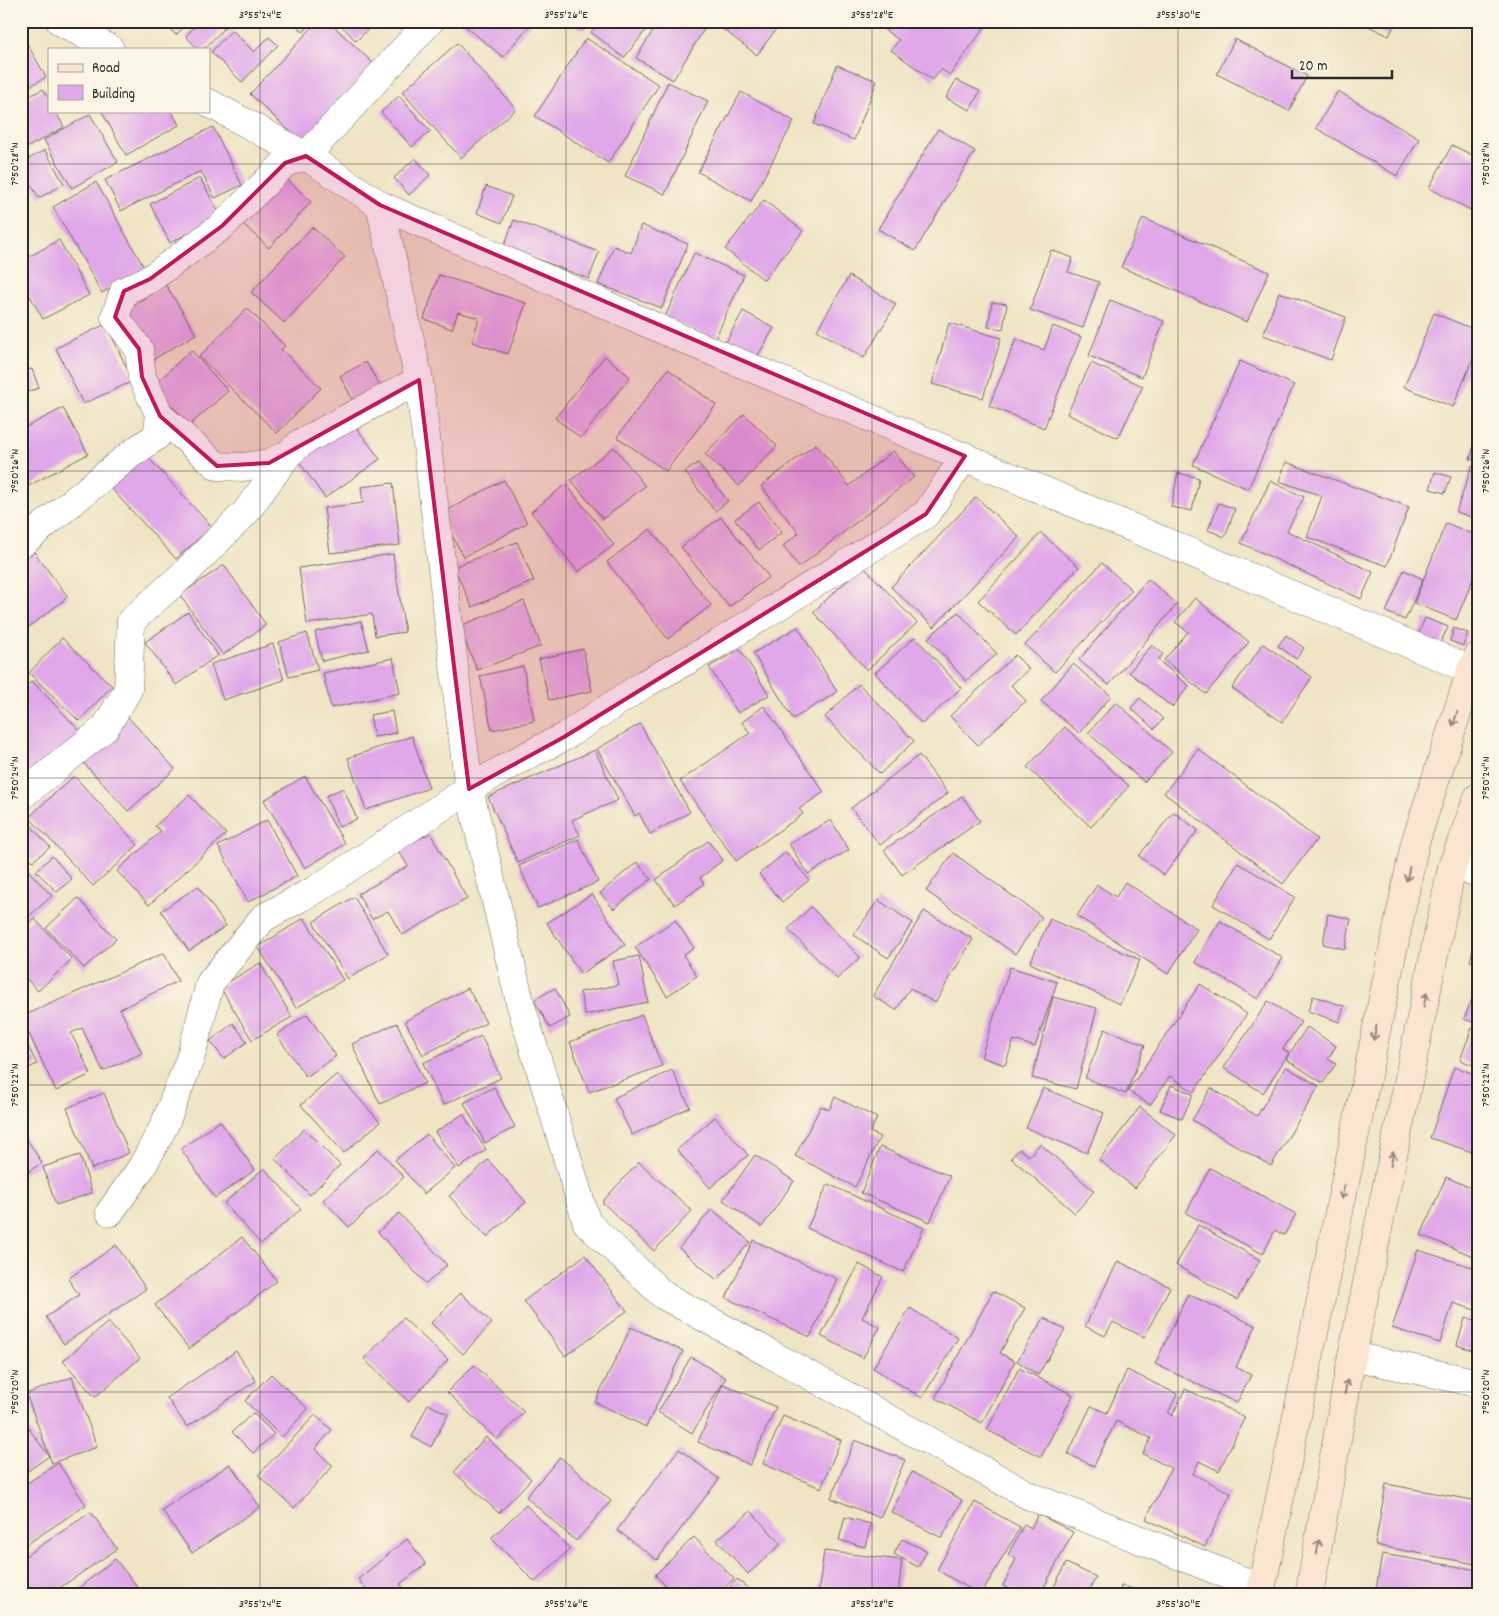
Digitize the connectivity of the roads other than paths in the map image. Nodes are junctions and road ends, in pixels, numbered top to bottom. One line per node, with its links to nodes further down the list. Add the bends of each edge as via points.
1 (60, 21): 3 (street)
2 (430, 21): 5 (street)
3 (108, 48)
4 (210, 104): 5 (street)
5 (306, 156): 6 (street); 8 (street, via 285,162 222,226 150,279 124,291 115,317 139,349 142,377)
6 (380, 205): 7 (street); 10 (street, via 692,343)
7 (419, 380): 9 (street, via 302,442); 13 (street)
8 (160, 416): 9 (street, via 217,466 244,468 269,463); 11 (street, via 157,436 130,454)
9 (288, 454): 14 (street, via 246,512 186,572 130,620 128,690 105,728)
10 (965, 456): 12 (street); 13 (street, via 926,514 719,643 646,683 564,737)
11 (21, 544)
12 (1474, 663): 20 (main road, one-way to 20, via 1415,843)
13 (469, 789): 17 (street, via 315,890 263,918 210,983 191,1056 164,1126 142,1167); 20 (street, via 521,1006 587,1223 663,1295 1030,1496)
14 (21, 796)
15 (1478, 797): 16 (main road)
16 (1465, 870): 18 (main road, one-way to 16)
17 (110, 1212)
18 (1352, 1356): 19 (street); 21 (main road, one-way to 18)
19 (1478, 1383)
20 (1260, 1591)
21 (1309, 1595)

